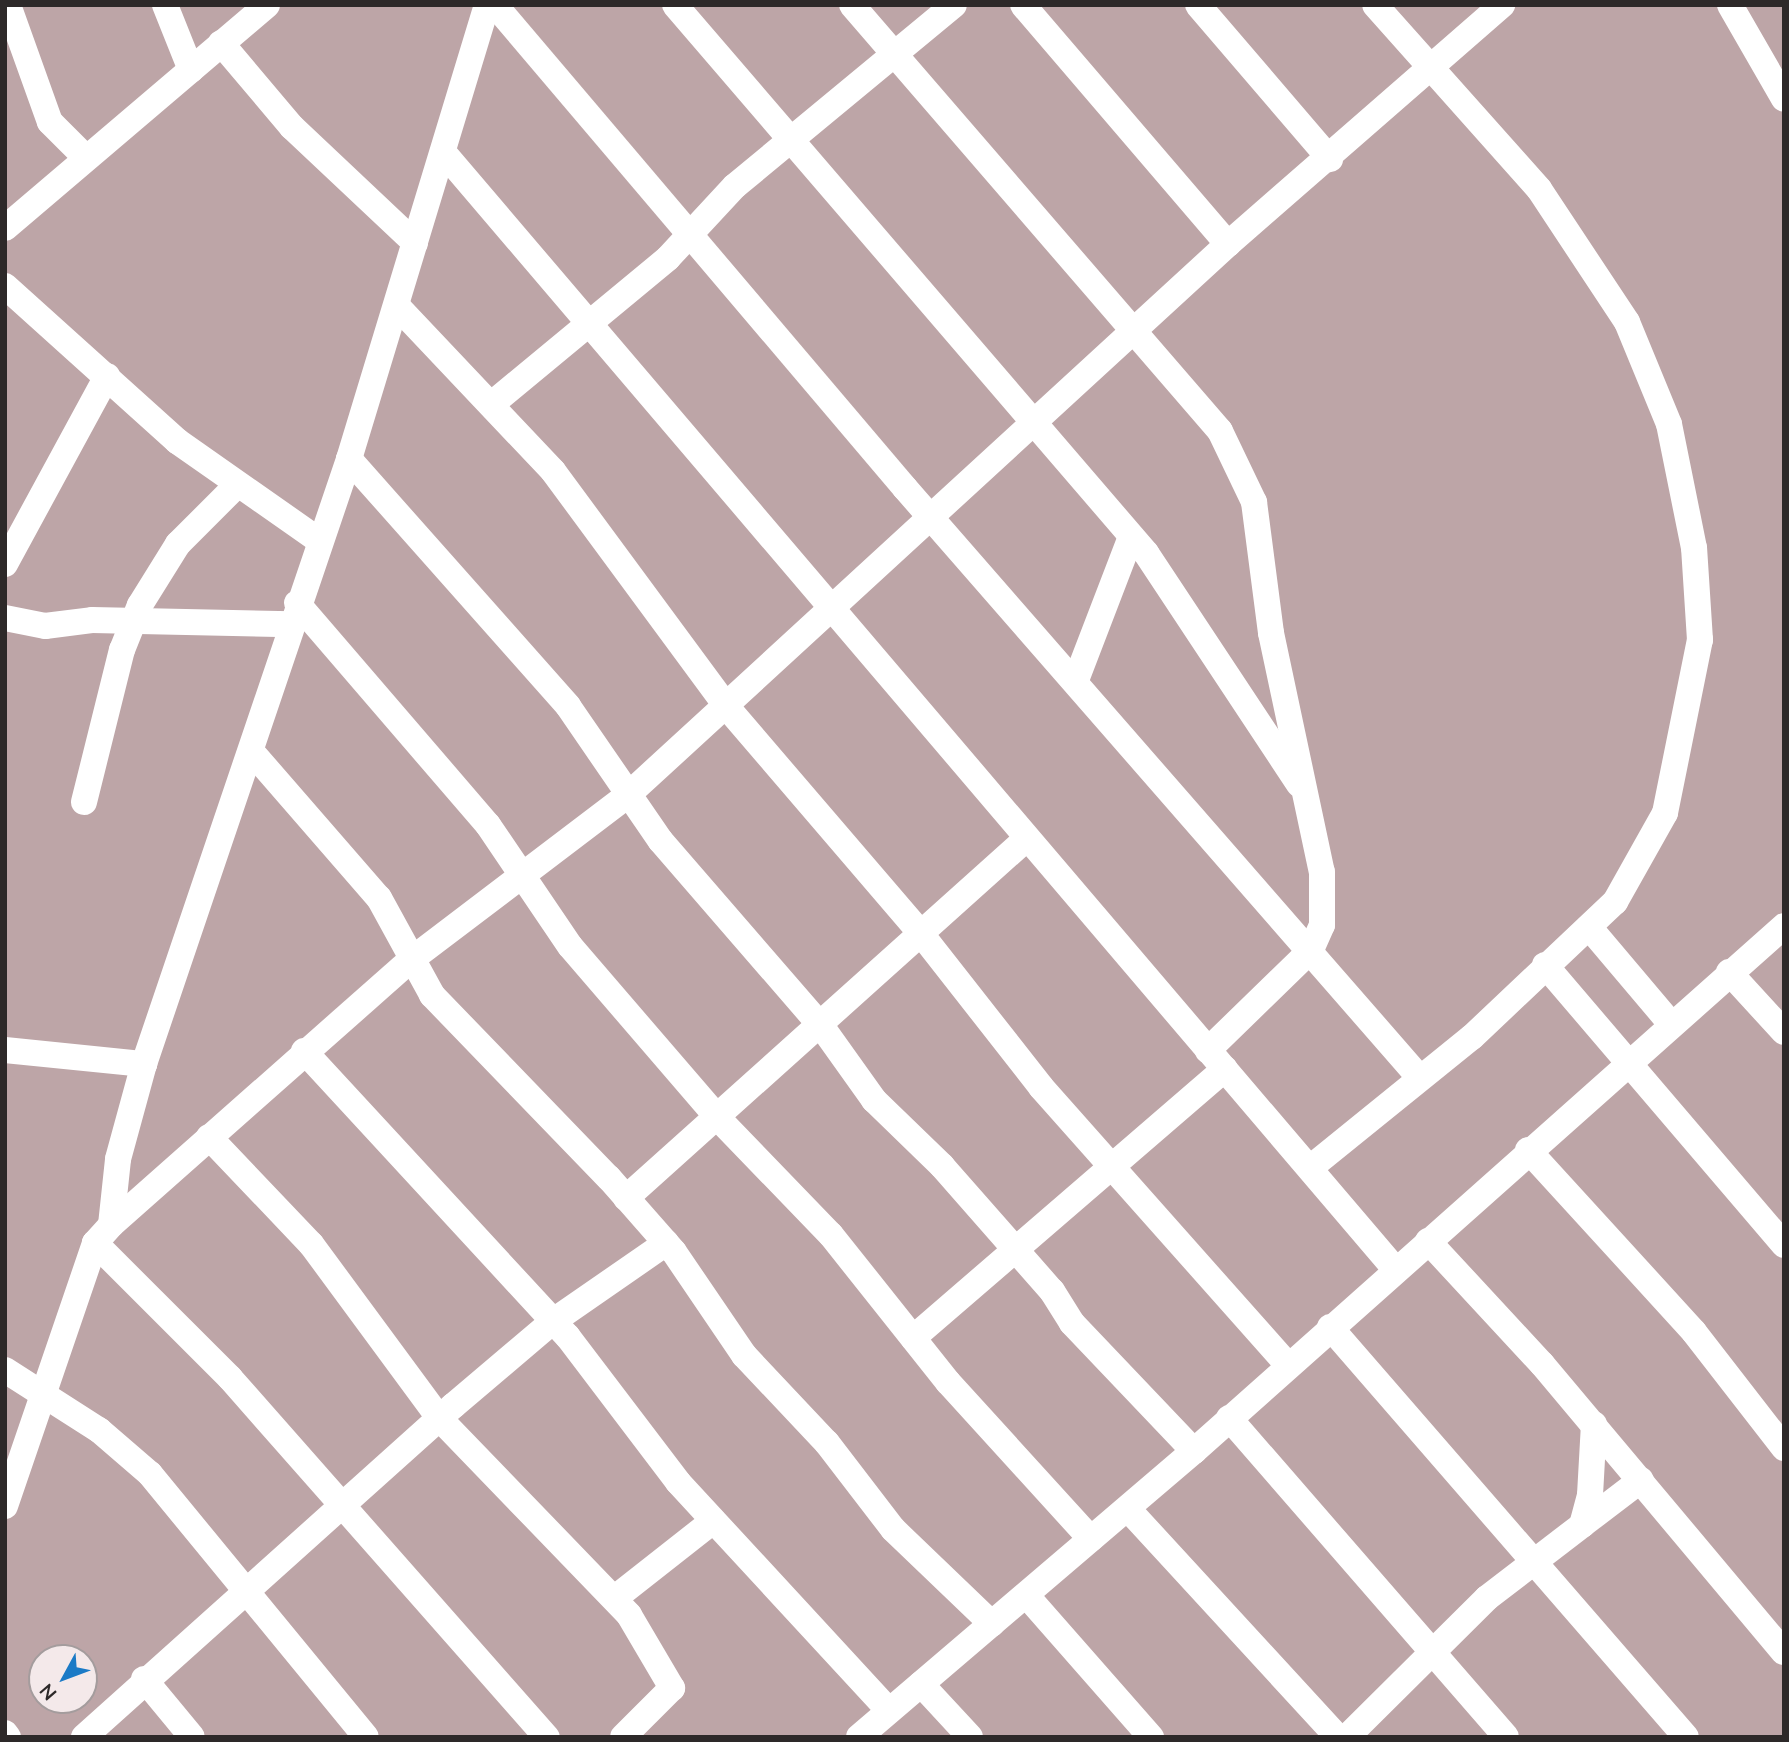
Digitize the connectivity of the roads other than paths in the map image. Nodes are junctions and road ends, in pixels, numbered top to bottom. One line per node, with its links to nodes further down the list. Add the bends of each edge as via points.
1 (8, 5): 21 (street, via 50,122)
2 (165, 5): 16 (street)
3 (267, 5): 14 (street)
4 (487, 5): 20 (street)
5 (495, 5): 24 (street)
6 (675, 5): 19 (street)
7 (852, 5): 15 (street)
8 (954, 5): 15 (street)
9 (1023, 5): 26 (street)
10 (1198, 5): 22 (street)
11 (1375, 5): 17 (street)
12 (1502, 5): 17 (street)
13 (1730, 5): 18 (street)
14 (221, 43): 16 (street); 25 (street, via 292,127)
15 (895, 56): 19 (street); 30 (street)
16 (191, 69): 21 (street)
17 (1430, 69): 22 (street); 53 (street, via 1492,131 1578,242 1651,375 1680,469 1701,601 1691,688 1656,838)
18 (1784, 99)
19 (793, 140): 24 (street, via 735,186); 33 (street)
20 (443, 152): 25 (street); 29 (street)
21 (86, 158): 23 (street)
22 (1330, 159): 26 (street)
23 (5, 228)
24 (690, 234): 29 (street); 36 (street)
25 (415, 243): 28 (street)
26 (1228, 244): 30 (street)
27 (5, 286): 31 (street)
28 (397, 306): 32 (street); 34 (street)
29 (595, 323): 32 (street); 40 (street)
30 (1134, 334): 33 (street); 48 (street, via 1220,431 1254,502 1271,633)
31 (107, 376): 35 (street); 39 (street)
32 (493, 403): 45 (street, via 635,574)
33 (1033, 426): 36 (street); 37 (street)
34 (349, 459): 38 (street); 47 (street, via 568,706)
35 (236, 487): 38 (street); 43 (street, via 178,544)
36 (932, 516): 40 (street); 44 (street)
37 (1131, 537): 44 (street); 48 (street)
38 (317, 539): 41 (street)
39 (5, 564)
40 (830, 607): 45 (street); 50 (street)
41 (294, 613): 43 (street); 46 (street); 51 (street, via 488,825)
42 (5, 618): 43 (street, via 46,626)
43 (133, 621): 49 (street)
44 (1076, 680): 55 (street)
45 (726, 706): 47 (street); 54 (street)
46 (251, 751): 56 (street, via 379,898 401,928); 66 (street)
47 (629, 794): 51 (street); 60 (street, via 660,840)
48 (1306, 794): 55 (street, via 1322,872 1322,925)
49 (84, 802)
50 (1026, 839): 54 (street); 64 (street)
51 (521, 881): 56 (street); 68 (street)
52 (1784, 926): 58 (street)
53 (1590, 927): 57 (street); 59 (street)
54 (922, 935): 60 (street, via 845,997); 72 (street)
55 (1311, 950): 64 (street); 67 (street)
56 (412, 959): 63 (street); 73 (street, via 460,1028)
57 (1545, 965): 65 (street); 67 (street)
58 (1729, 972): 59 (street); 61 (street)
59 (1670, 1023): 65 (street)
60 (822, 1027): 68 (street); 78 (street, via 874,1100)
61 (1784, 1032)
62 (5, 1050): 66 (street)
63 (304, 1051): 69 (street); 80 (street)
64 (1217, 1060): 71 (street); 72 (street)
65 (1628, 1061): 70 (street); 77 (street)
66 (144, 1065): 74 (street, via 118,1158)
67 (1419, 1077): 71 (street)
68 (716, 1116): 73 (street); 82 (street, via 831,1235)
69 (209, 1137): 74 (street); 86 (street, via 311,1244)
70 (1528, 1150): 75 (street); 89 (street, via 1694,1332)
71 (1310, 1168): 79 (street)
72 (1113, 1171): 78 (street); 83 (street)
73 (626, 1198): 76 (street)
74 (104, 1234): 85 (street); 92 (street)
75 (1428, 1241): 79 (street); 88 (street)
76 (666, 1243): 80 (street); 102 (street, via 744,1355 827,1443 893,1529)
77 (1784, 1245)
78 (1017, 1249): 82 (street); 90 (street, via 1072,1323)
79 (1396, 1270): 81 (street)
80 (552, 1322): 86 (street); 95 (street)
81 (1330, 1327): 83 (street); 98 (street)
82 (913, 1338): 97 (street)
83 (1288, 1365): 87 (street)
84 (5, 1370): 85 (street)
85 (44, 1396): 93 (street); 99 (street, via 121,1446)
86 (440, 1419): 92 (street); 101 (street)
87 (1229, 1419): 90 (street); 104 (street)
88 (1594, 1424): 91 (street); 96 (street, via 1590,1494)
89 (1784, 1448)
90 (1194, 1451): 94 (street)
91 (1641, 1480): 96 (street); 103 (street)
92 (344, 1505): 99 (street); 111 (street)
93 (5, 1506)
94 (1128, 1509): 97 (street); 116 (street)
95 (713, 1521): 101 (street); 107 (street)
96 (1581, 1525): 98 (street)
97 (1091, 1539): 100 (street)
98 (1534, 1561): 104 (street); 119 (street)
99 (249, 1592): 105 (street); 110 (street)
100 (1027, 1596): 102 (street); 115 (street)
101 (615, 1598): 112 (street, via 672,1688)
102 (992, 1624): 106 (street)
103 (1784, 1652)
104 (1432, 1653): 117 (street); 118 (street)
105 (144, 1679): 108 (street); 109 (street)
106 (921, 1684): 107 (street); 114 (street)
107 (889, 1711): 113 (street)
108 (84, 1737)
109 (192, 1737)
110 (366, 1737)
111 (547, 1737)
112 (623, 1737)
113 (859, 1737)
114 (970, 1737)
115 (1151, 1737)
116 (1338, 1737)
117 (1347, 1737)
118 (1506, 1737)
119 (1686, 1737)

